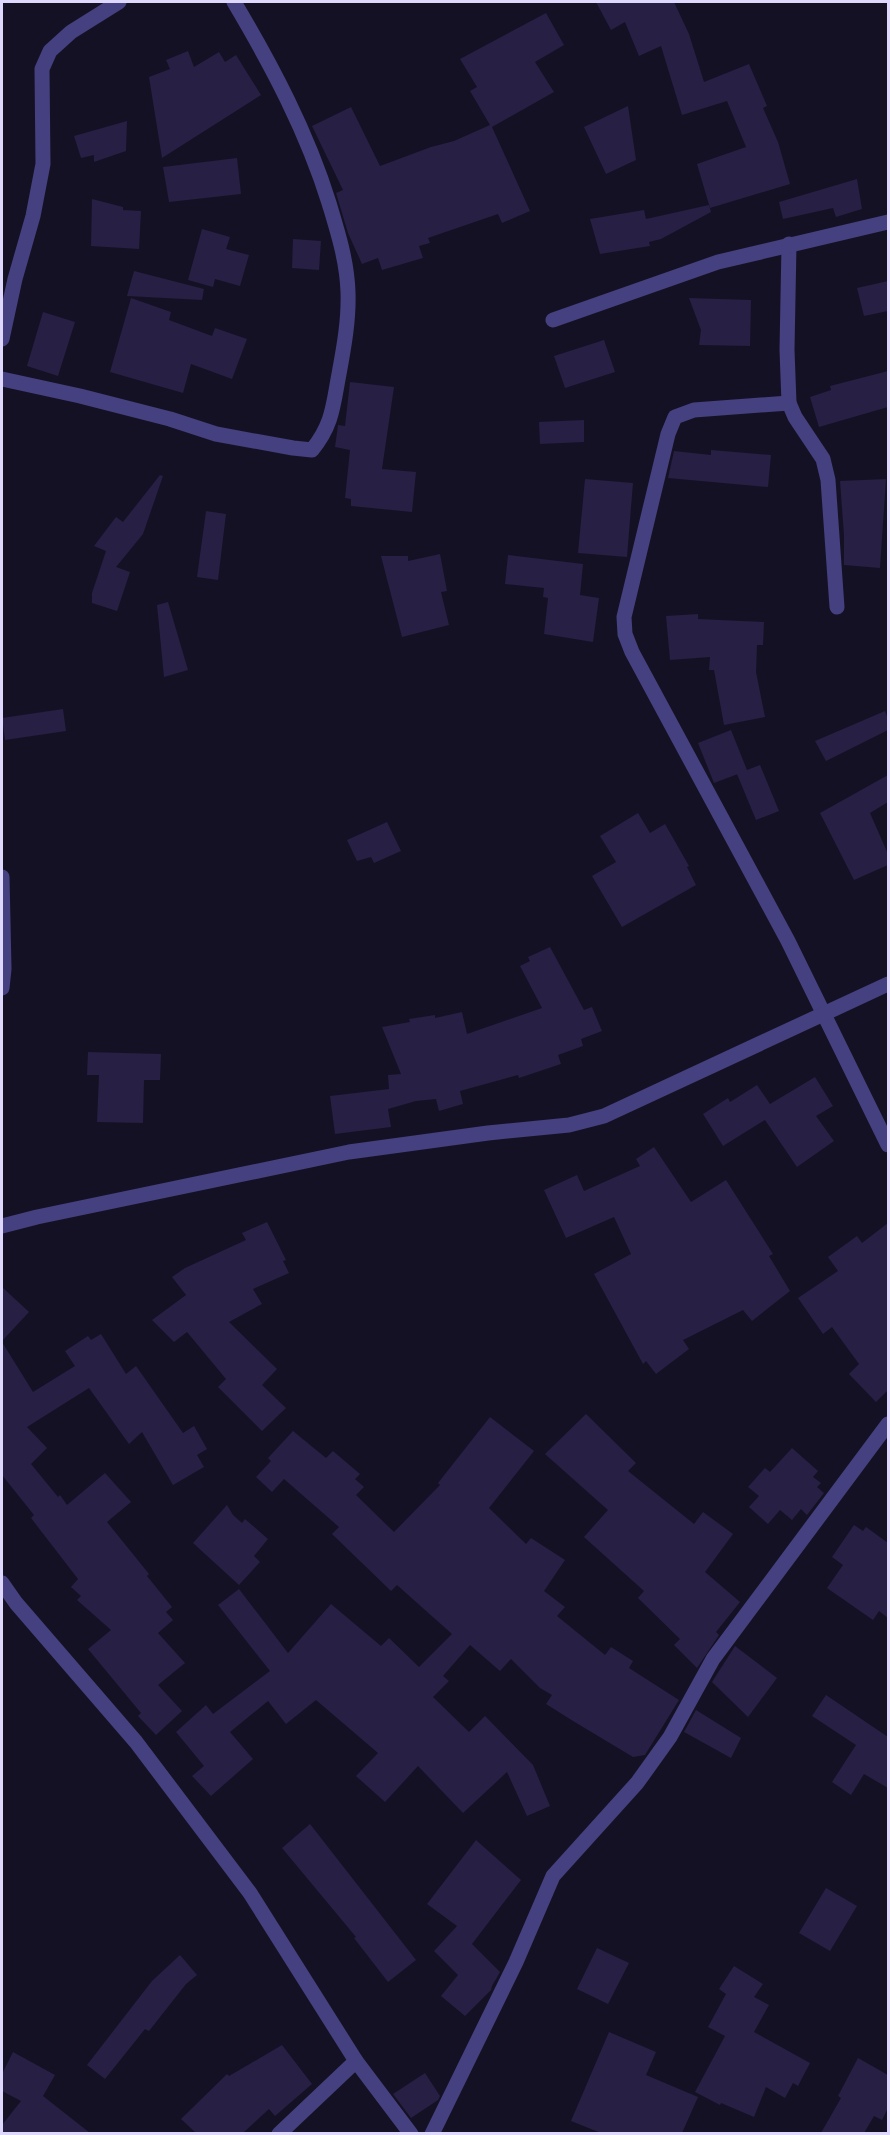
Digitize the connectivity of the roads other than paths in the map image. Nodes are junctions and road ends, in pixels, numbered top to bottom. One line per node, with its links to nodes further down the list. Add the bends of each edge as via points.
1 (118, 2): 6 (street, via 71,32 50,51 42,69 43,164)
2 (234, 2): 7 (street, via 303,129 345,261 345,343 332,416 324,435 312,450 293,448 216,434 170,419)
3 (888, 222): 4 (street)
4 (789, 244): 5 (street, via 718,262); 8 (street)
5 (553, 320)
6 (2, 339)
7 (2, 379)
8 (789, 403): 9 (street, via 823,459 828,480); 13 (street, via 694,410 675,417 624,617 632,652)
9 (837, 607)
10 (2, 877): 12 (street)
11 (888, 984): 13 (street)
12 (2, 988)
13 (825, 1015): 14 (street); 15 (street, via 604,1116 569,1125 349,1152)
14 (888, 1145)
15 (2, 1226)
16 (888, 1424): 21 (street, via 713,1659 670,1737 638,1783 553,1876 516,1962)
17 (2, 1583): 18 (street, via 136,1742 250,1893)
18 (356, 2061): 19 (street); 20 (street)
19 (279, 2133)
20 (411, 2133)
21 (432, 2133)

